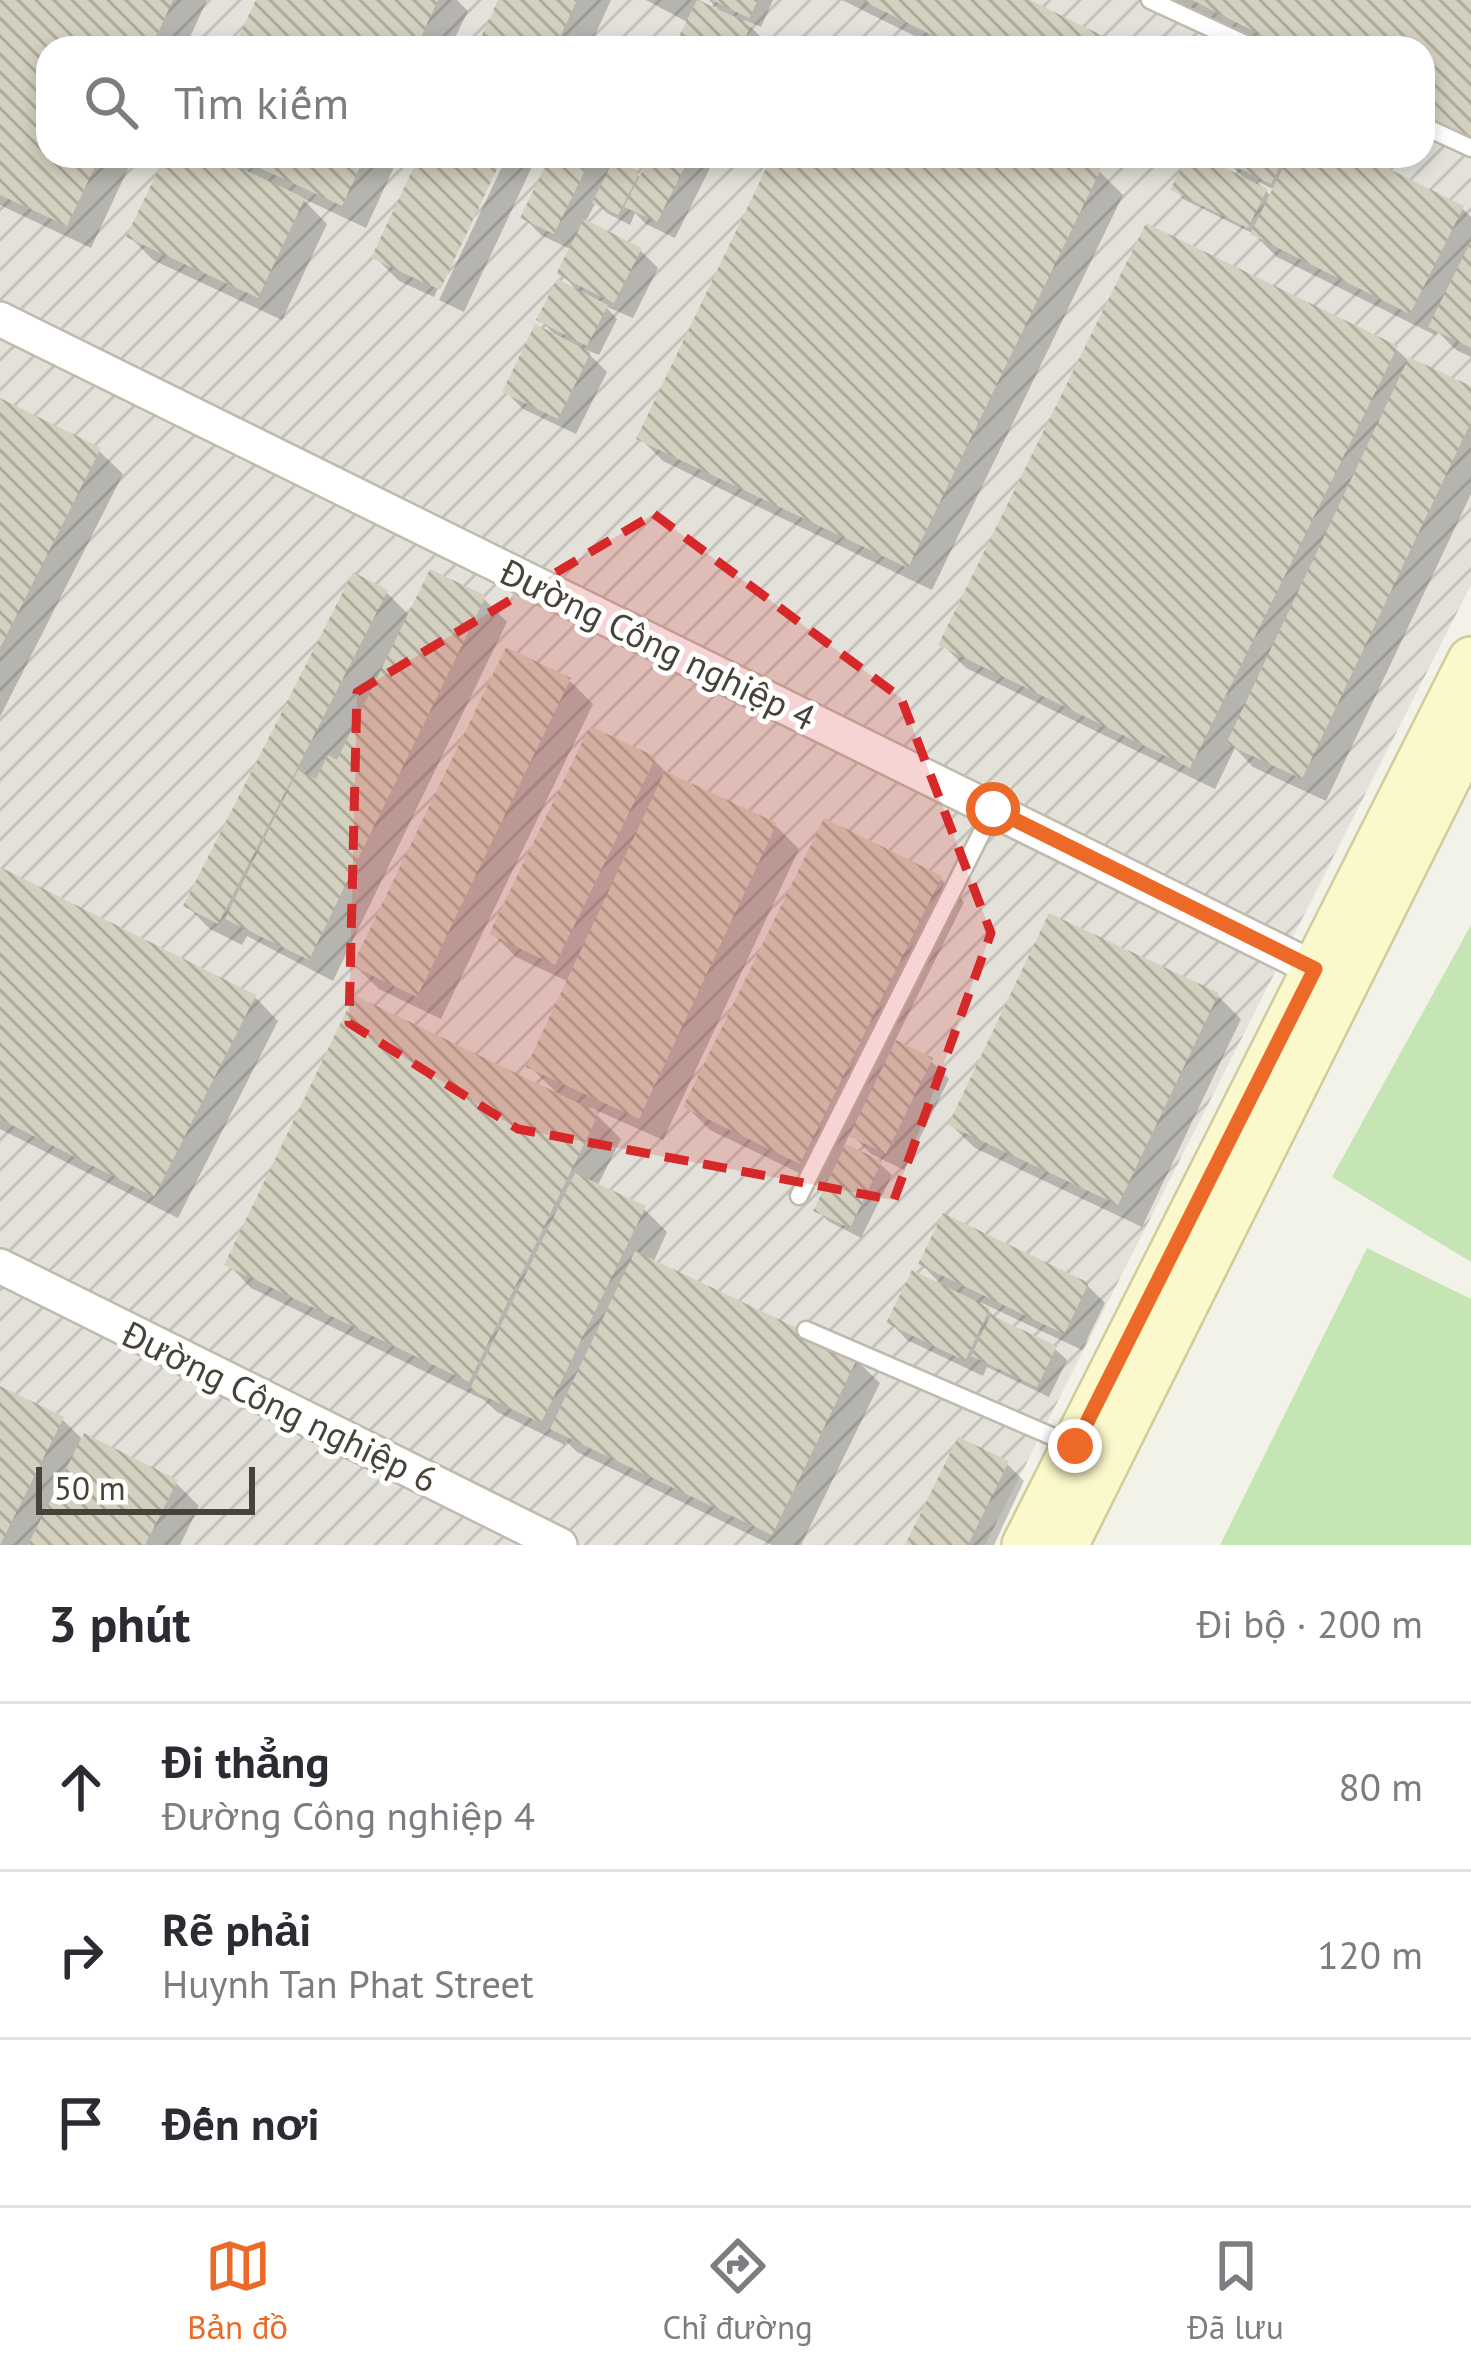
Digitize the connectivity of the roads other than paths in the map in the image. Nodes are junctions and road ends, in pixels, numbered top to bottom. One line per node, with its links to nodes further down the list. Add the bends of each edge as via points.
1 (1150, 0): 2 (lane)
2 (1228, 36)
3 (1435, 132): 4 (lane)
4 (1471, 148)
5 (0, 320): 8 (street, Đường Công nghiệp 4)
6 (1471, 660): 7 (street)
7 (1462, 721): 9 (street)
8 (993, 809): 9 (street, Đường Công nghiệp 4); 10 (lane)
9 (1330, 976): 13 (street)
10 (799, 1196)
11 (0, 1266): 14 (street, Đường Công nghiệp 6)
12 (806, 1330): 13 (lane)
13 (1091, 1454): 15 (street); 16 (street)
14 (560, 1545)
15 (1024, 1545)
16 (1066, 1545)

